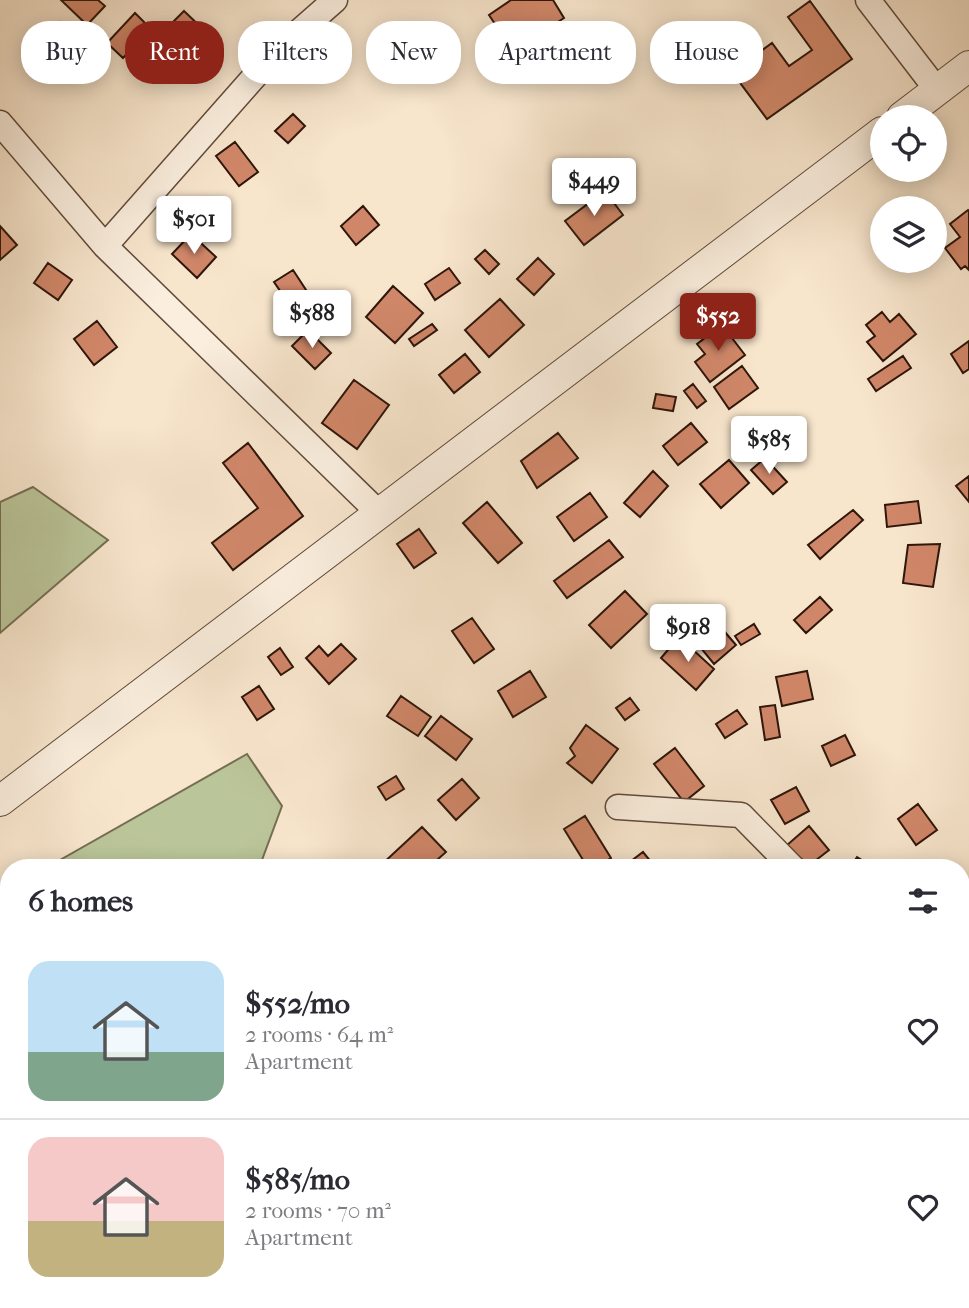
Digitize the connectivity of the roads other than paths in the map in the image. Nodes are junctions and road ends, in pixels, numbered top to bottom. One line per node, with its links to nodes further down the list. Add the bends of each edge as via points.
1 (335, 0): 8 (street, via 277,51)
2 (868, 0): 4 (street)
3 (969, 66): 4 (street)
4 (937, 90): 5 (street)
5 (918, 105)
6 (0, 124): 8 (street)
7 (870, 141): 9 (street)
8 (105, 246): 9 (street)
9 (380, 514): 10 (street)
10 (0, 801)
11 (618, 807): 12 (street, via 741,815)
12 (784, 859)

